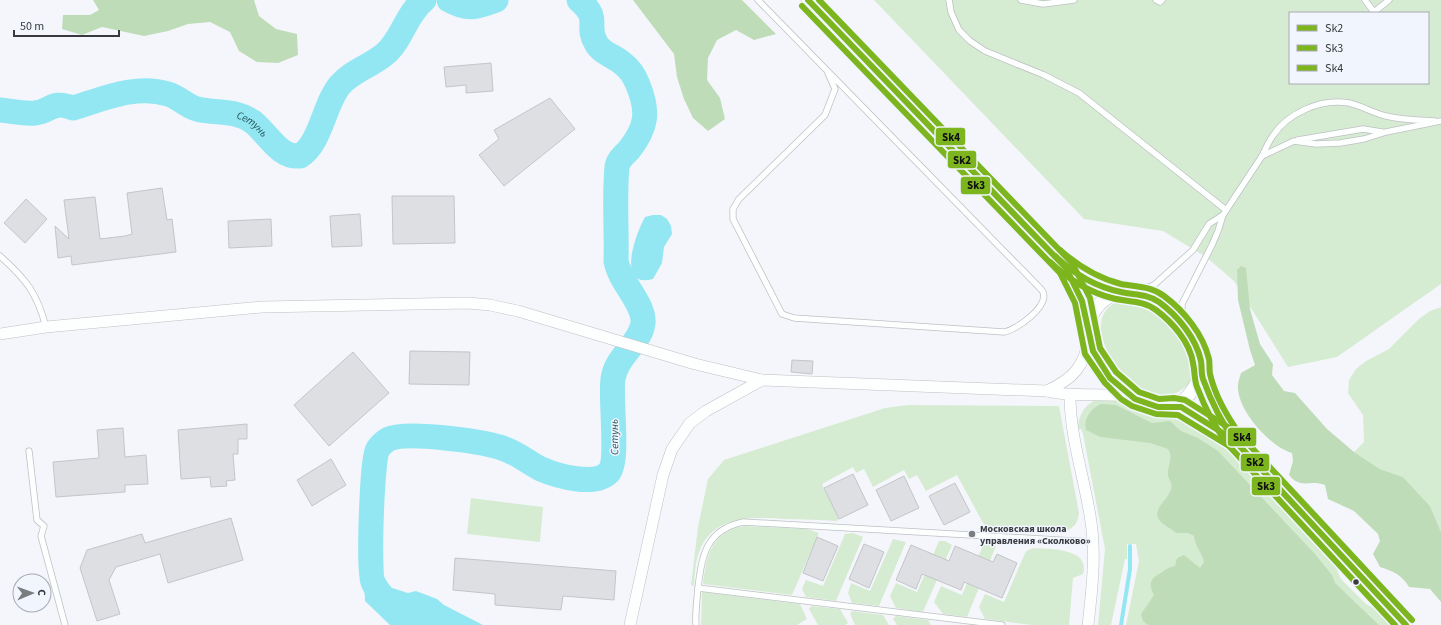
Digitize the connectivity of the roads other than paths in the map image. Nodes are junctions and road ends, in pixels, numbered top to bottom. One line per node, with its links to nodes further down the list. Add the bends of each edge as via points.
1 (758, 0): 10 (lane)
2 (808, 0): 17 (street)
3 (949, 0): 15 (lane, via 959,30 970,41 985,51 1044,75 1079,94)
4 (1021, 0): 5 (lane, via 1043,4)
5 (1074, 0)
6 (1156, 0): 7 (lane)
7 (1162, 0)
8 (1365, 0): 9 (lane, via 1374,12)
9 (1389, 0)
10 (828, 73): 10 (lane, via 1043,292 1044,300 1040,308 1016,328 1004,332 794,318 782,314 733,219 733,209 739,199 825,115 835,88)
11 (1441, 121): 12 (lane); 14 (lane, via 1407,120 1384,116 1347,103 1331,103 1311,107 1286,121 1272,136)
12 (1386, 132): 13 (lane, via 1363,129); 13 (lane, via 1340,143 1316,144)
13 (1294, 141): 14 (lane)
14 (1262, 156): 15 (lane)
15 (1224, 212): 18 (lane, via 1209,224 1193,250 1154,285); 19 (lane, via 1215,238 1182,304)
16 (0, 256): 20 (lane, via 19,273 35,294)
17 (1066, 268): 18 (street, via 1089,280); 21 (street, via 1080,294)
18 (1126, 292): 19 (street, via 1158,301); 21 (street, via 1107,297 1094,310)
19 (1182, 324): 23 (street, via 1198,353)
20 (46, 327): 22 (street); 24 (street, via 262,307 468,303 518,311 695,364)
21 (1088, 333): 25 (street, via 1080,367 1072,376); 27 (street, via 1101,365 1122,390)
22 (0, 334)
23 (1201, 375): 28 (street, via 1193,392); 29 (street, via 1218,414)
24 (762, 380): 25 (street); 34 (street, via 706,411 690,423 672,449 663,475)
25 (1047, 391): 26 (street)
26 (1070, 395): 27 (street, via 1110,394); 31 (street, via 1072,429)
27 (1133, 397): 28 (street, via 1154,406)
28 (1176, 406): 29 (street)
29 (1234, 440): 38 (street)
30 (29, 451): 33 (lane, via 37,520 44,526 41,536)
31 (1094, 542): 32 (lane, via 743,522 724,530 706,547); 37 (street, via 1094,573)
32 (698, 588): 35 (lane); 36 (lane)
33 (65, 625)
34 (630, 625)
35 (696, 625)
36 (1002, 625)
37 (1088, 625)
38 (1406, 625)

